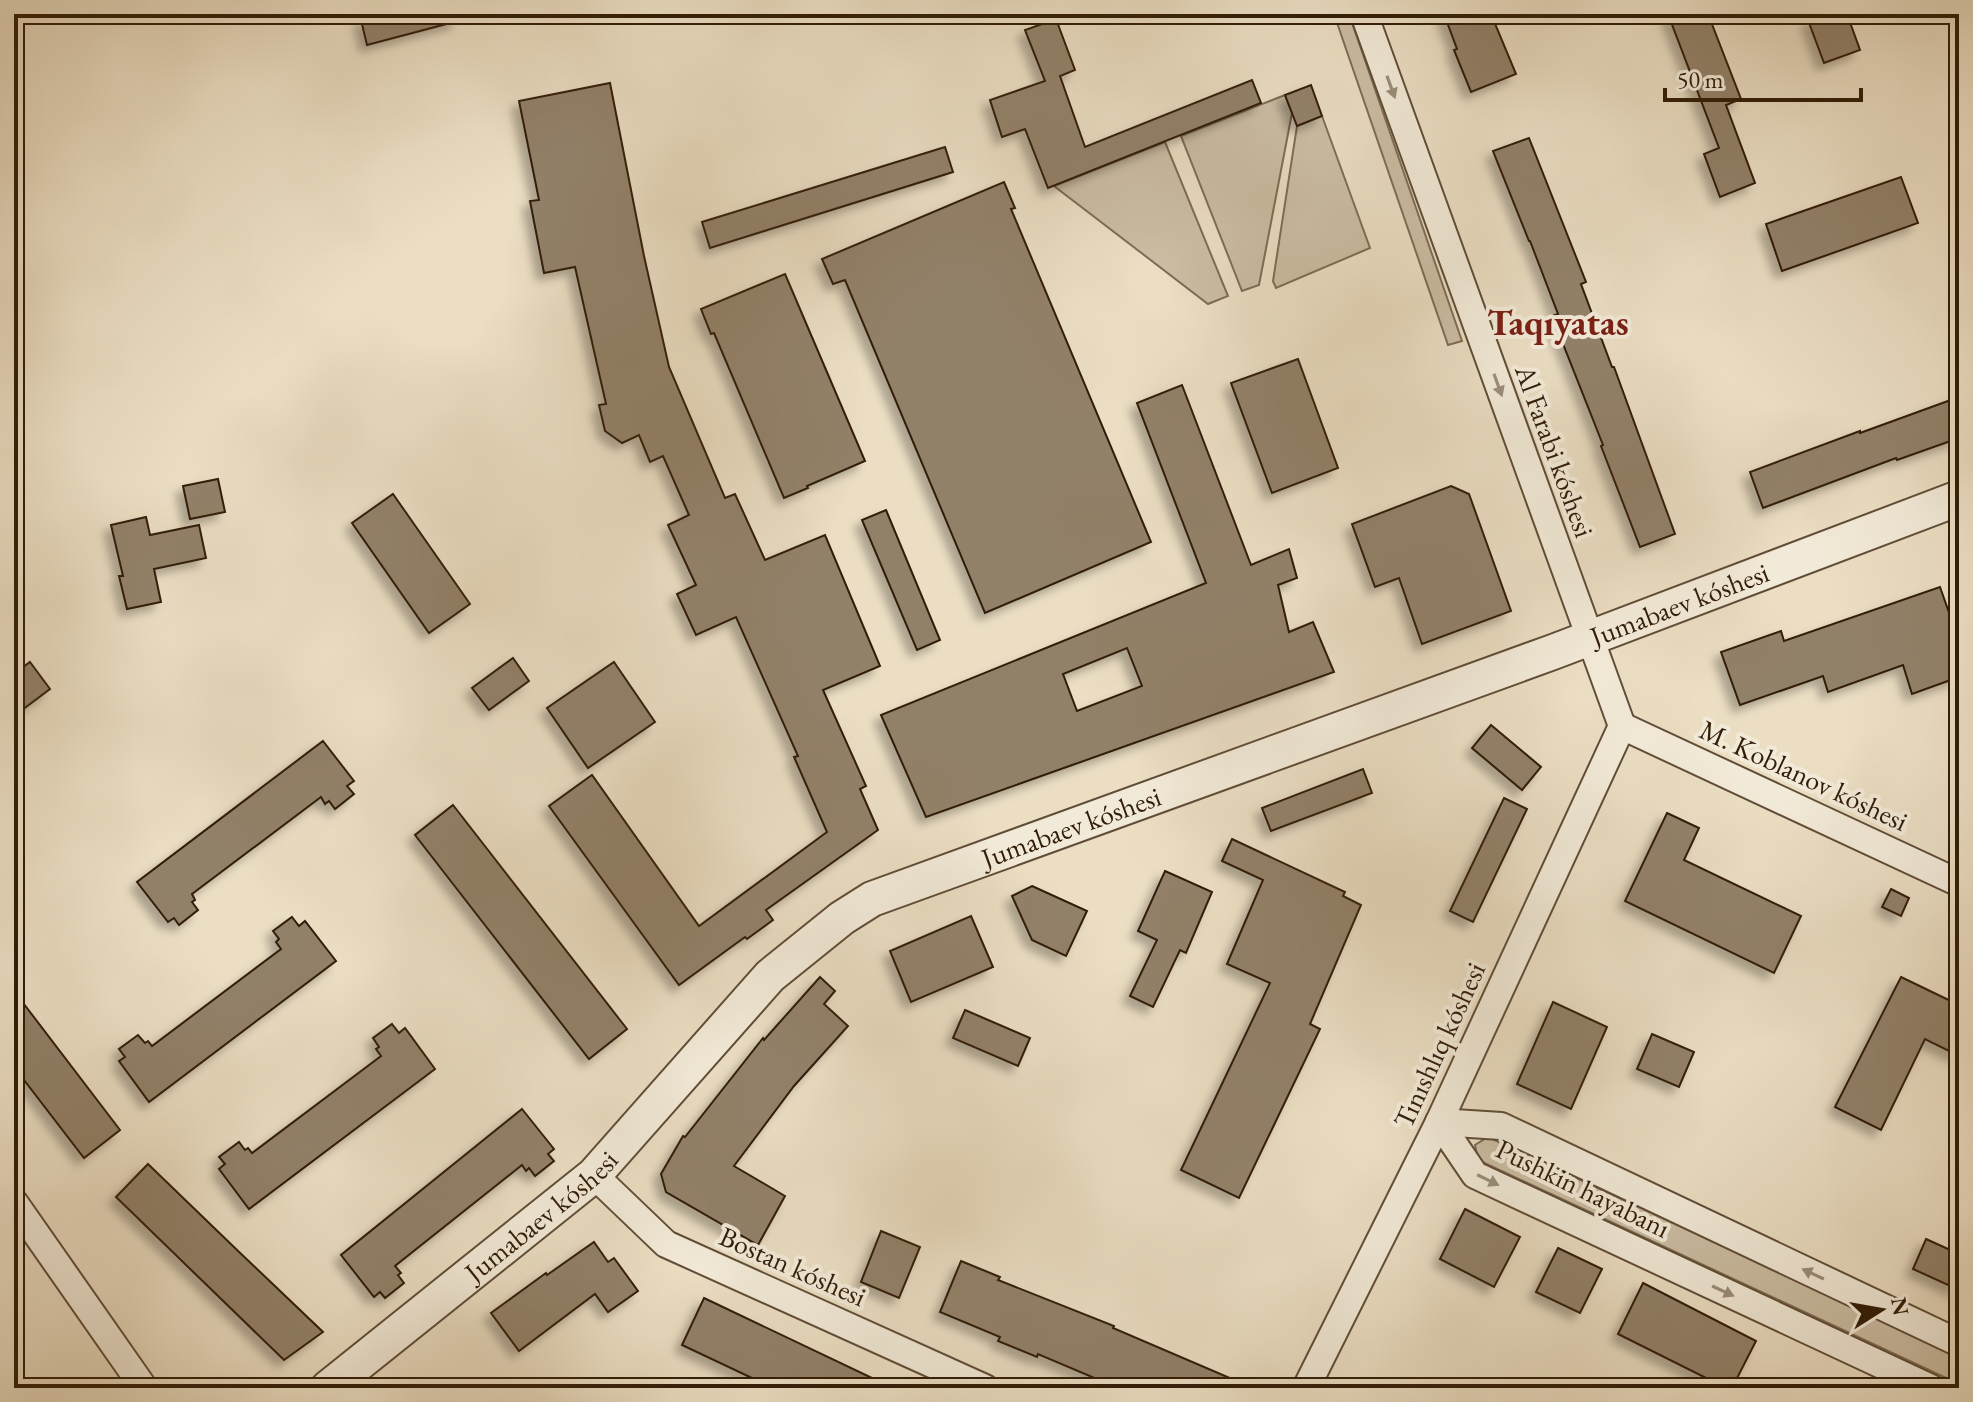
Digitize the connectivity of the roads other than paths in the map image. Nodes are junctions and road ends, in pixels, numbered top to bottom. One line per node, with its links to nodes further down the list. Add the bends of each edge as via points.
1 (1364, 14): 3 (street, Al Farabi kóshesi, one-way to 3)
2 (1959, 498): 3 (street, Jumabaev kóshesi)
3 (1589, 638): 4 (street, Al Farabi kóshesi); 7 (street, Jumabaev kóshesi, via 872,899 770,976)
4 (1622, 726): 5 (street, M. Koblanov kóshesi); 6 (street, Tınıshlıq kóshesi)
5 (1959, 883)
6 (1439, 1122): 9 (street, Pushkin hayabanı, one-way to 6, via 1501,1126); 13 (street, Tınıshlıq kóshesi); 14 (street, Pushkin hayabanı, one-way to 14, via 1475,1175)
7 (594, 1175): 11 (street, Jumabaev kóshesi); 12 (street, Bostan kóshesi, via 666,1244)
8 (14, 1202): 10 (street)
9 (1959, 1343)
10 (144, 1388)
11 (328, 1388)
12 (985, 1388)
13 (1306, 1388)
14 (1931, 1388)

